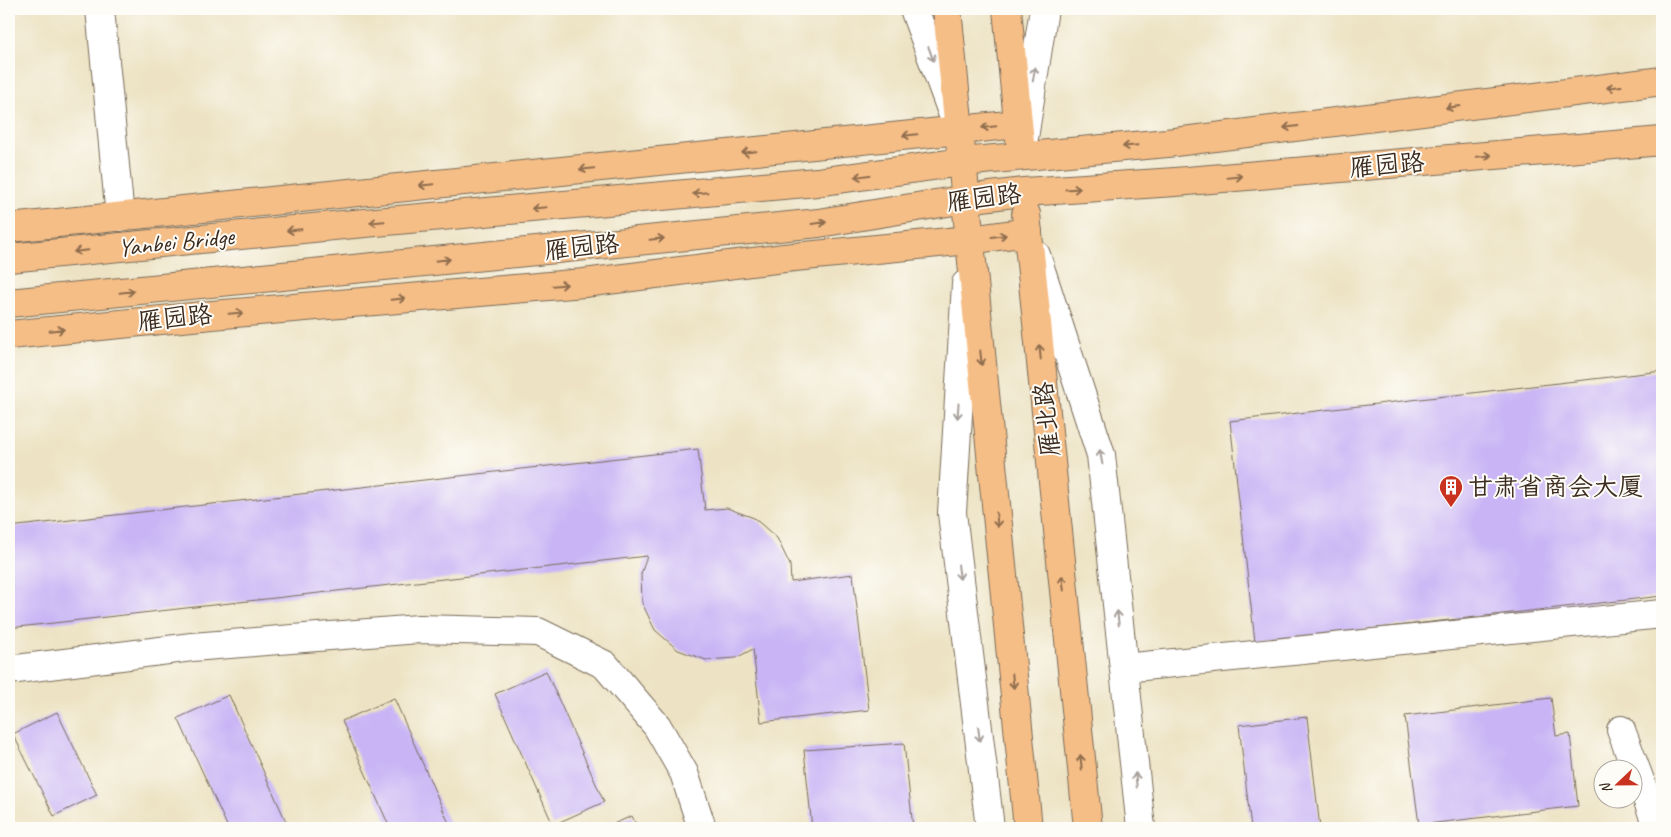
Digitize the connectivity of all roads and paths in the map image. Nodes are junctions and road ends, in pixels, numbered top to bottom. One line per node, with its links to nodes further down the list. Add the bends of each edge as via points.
1 (100, 9): 14 (street)
2 (914, 9): 8 (street, one-way to 8)
3 (947, 9): 8 (main road)
4 (1006, 9): 7 (main road, 雁北路)
5 (1044, 9): 10 (street, one-way to 5)
6 (1662, 81): 10 (main road, 雁园路, one-way to 10, via 1167,143)
7 (1018, 124): 8 (main road, one-way to 8); 10 (main road, 雁北路)
8 (959, 130): 11 (main road); 14 (main road, one-way to 14)
9 (1662, 142): 12 (main road, 雁园路, one-way to 9)
10 (1021, 157): 11 (main road, 雁园路); 12 (main road, 雁北路)
11 (962, 162): 13 (main road); 15 (main road, 雁园路, one-way to 15, via 817,182)
12 (1024, 192): 13 (main road, 雁园路); 17 (main road, 雁北路)
13 (966, 199): 18 (main road); 20 (main road, 雁园路, one-way to 13, via 819,223)
14 (120, 217): 16 (main road)
15 (343, 225): 19 (main road, Yanbei Bridge, one-way to 19)
16 (9, 228)
17 (1028, 232): 18 (main road, 雁园路, one-way to 17); 24 (street, one-way to 17, via 1101,455); 30 (main road, 雁北路, one-way to 17)
18 (969, 240): 22 (main road, 雁园路, one-way to 18, via 584,284 784,258); 28 (street, one-way to 28, via 952,513); 29 (main road, one-way to 29)
19 (9, 258)
20 (308, 274): 21 (main road, Yanbei Bridge, one-way to 20)
21 (9, 304)
22 (9, 335)
23 (1662, 614): 24 (street)
24 (1124, 668): 31 (street, one-way to 24)
25 (9, 670): 27 (street, via 192,647 419,629 538,632 604,665 657,726 684,773)
26 (1621, 730): 32 (street)
27 (702, 828)
28 (990, 828)
29 (1028, 828)
30 (1088, 828)
31 (1141, 828)
32 (1658, 828)

